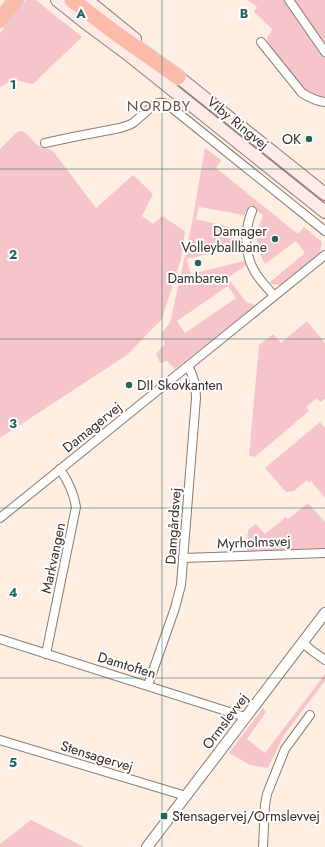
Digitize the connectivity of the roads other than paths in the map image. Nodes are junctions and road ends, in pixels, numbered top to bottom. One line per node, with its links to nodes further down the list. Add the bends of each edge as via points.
1 (8, 0): 7 (highway)
2 (16, 0): 8 (highway)
3 (57, 0): 16 (main road, Viby Ringvej)
4 (72, 0): 11 (highway)
5 (87, 0): 11 (main road, Viby Ringvej)
6 (289, 0): 10 (street)
7 (0, 10)
8 (0, 20)
9 (261, 42): 12 (street, via 302,93)
10 (325, 52)
11 (178, 77): 14 (main road, Viby Ringvej)
12 (325, 102)
13 (45, 143): 17 (street, via 120,128 136,121 155,104 167,104)
14 (325, 194)
15 (252, 211): 19 (street, via 246,235 248,256 255,272)
16 (325, 212)
17 (325, 230)
18 (325, 255): 19 (street, Damagervej)
19 (274, 296): 20 (street, Damagervej)
20 (188, 366): 21 (street, Damagervej); 24 (street, Damgårdsvej, via 194,378 196,398)
21 (60, 470): 22 (street, Damagervej); 28 (street, Markvangen, via 72,489 76,507)
22 (0, 518)
23 (325, 553): 24 (street, Myrholmsvej)
24 (183, 558): 30 (street, Damgårdsvej, via 179,597)
25 (325, 613): 27 (street, Ormslevvej)
26 (0, 639): 28 (street, Damtoften)
27 (302, 642): 29 (street); 32 (street, Ormslevvej)
28 (46, 654): 30 (street, Damtoften)
29 (325, 660)
30 (148, 685): 32 (street, Damtoften)
31 (310, 715): 36 (street, via 285,749 267,794)
32 (246, 717): 34 (street, Ormslevvej)
33 (0, 740): 34 (street, Stensagervej)
34 (186, 796): 35 (street, Ormslevvej)
35 (146, 847)
36 (262, 847)

